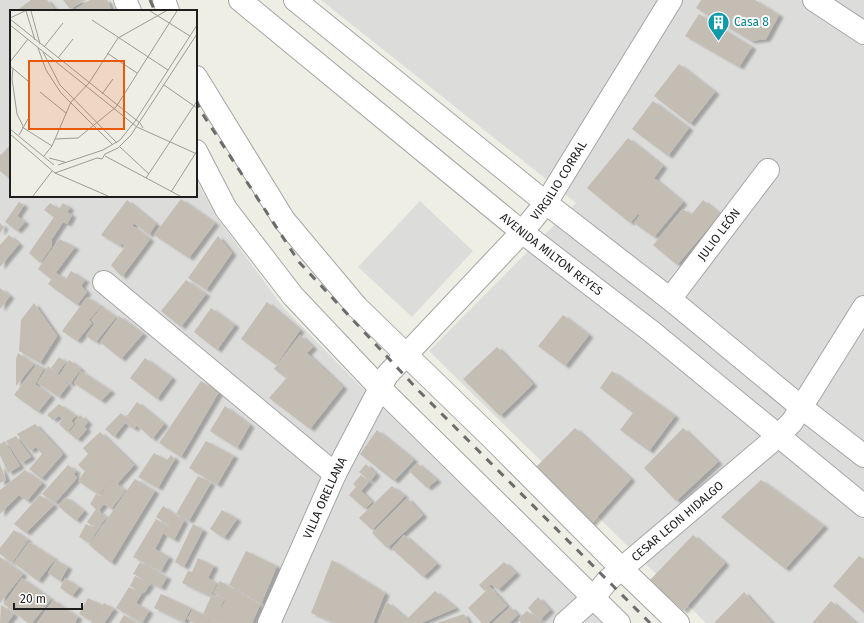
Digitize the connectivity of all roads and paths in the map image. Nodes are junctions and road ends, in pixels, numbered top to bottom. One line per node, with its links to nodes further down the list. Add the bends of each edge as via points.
1 (125, 0): 7 (street)
2 (164, 0): 8 (street)
3 (240, 0): 14 (street, AVENIDA MILTON REYES)
4 (295, 0): 13 (street, AVENIDA MILTON REYES)
5 (671, 0): 13 (street, VIRGILIO CORRAL)
6 (814, 0): 9 (street)
7 (130, 10)
8 (168, 10)
9 (864, 33)
10 (197, 79): 18 (street, via 284,220 357,308)
11 (197, 154): 19 (street, via 226,209 293,296)
12 (768, 170): 16 (street, JULIO LEÓN)
13 (546, 203): 14 (street, VIRGILIO CORRAL); 16 (street, AVENIDA MILTON REYES)
14 (522, 232): 18 (street, VIRGILIO CORRAL); 20 (street, AVENIDA MILTON REYES, via 652,332)
15 (104, 282): 22 (street)
16 (670, 299): 20 (street, AVENIDA MILTON REYES)
17 (864, 307): 20 (street, CESAR LEON HIDALGO)
18 (406, 354): 19 (street, VIRGILIO CORRAL); 24 (street)
19 (384, 381): 22 (street, VILLA ORELLANA); 25 (street)
20 (790, 422): 21 (street, AVENIDA MILTON REYES); 23 (street, AVENIDA MILTON REYES); 24 (street, CESAR LEON HIDALGO)
21 (864, 456)
22 (334, 474): 26 (street, VILLA ORELLANA)
23 (864, 506)
24 (622, 569): 25 (street, CESAR LEON HIDALGO, via 607,581); 29 (street)
25 (594, 597): 27 (street, CESAR LEON HIDALGO); 28 (street)
26 (269, 623)
27 (565, 623)
28 (619, 623)
29 (678, 623)

